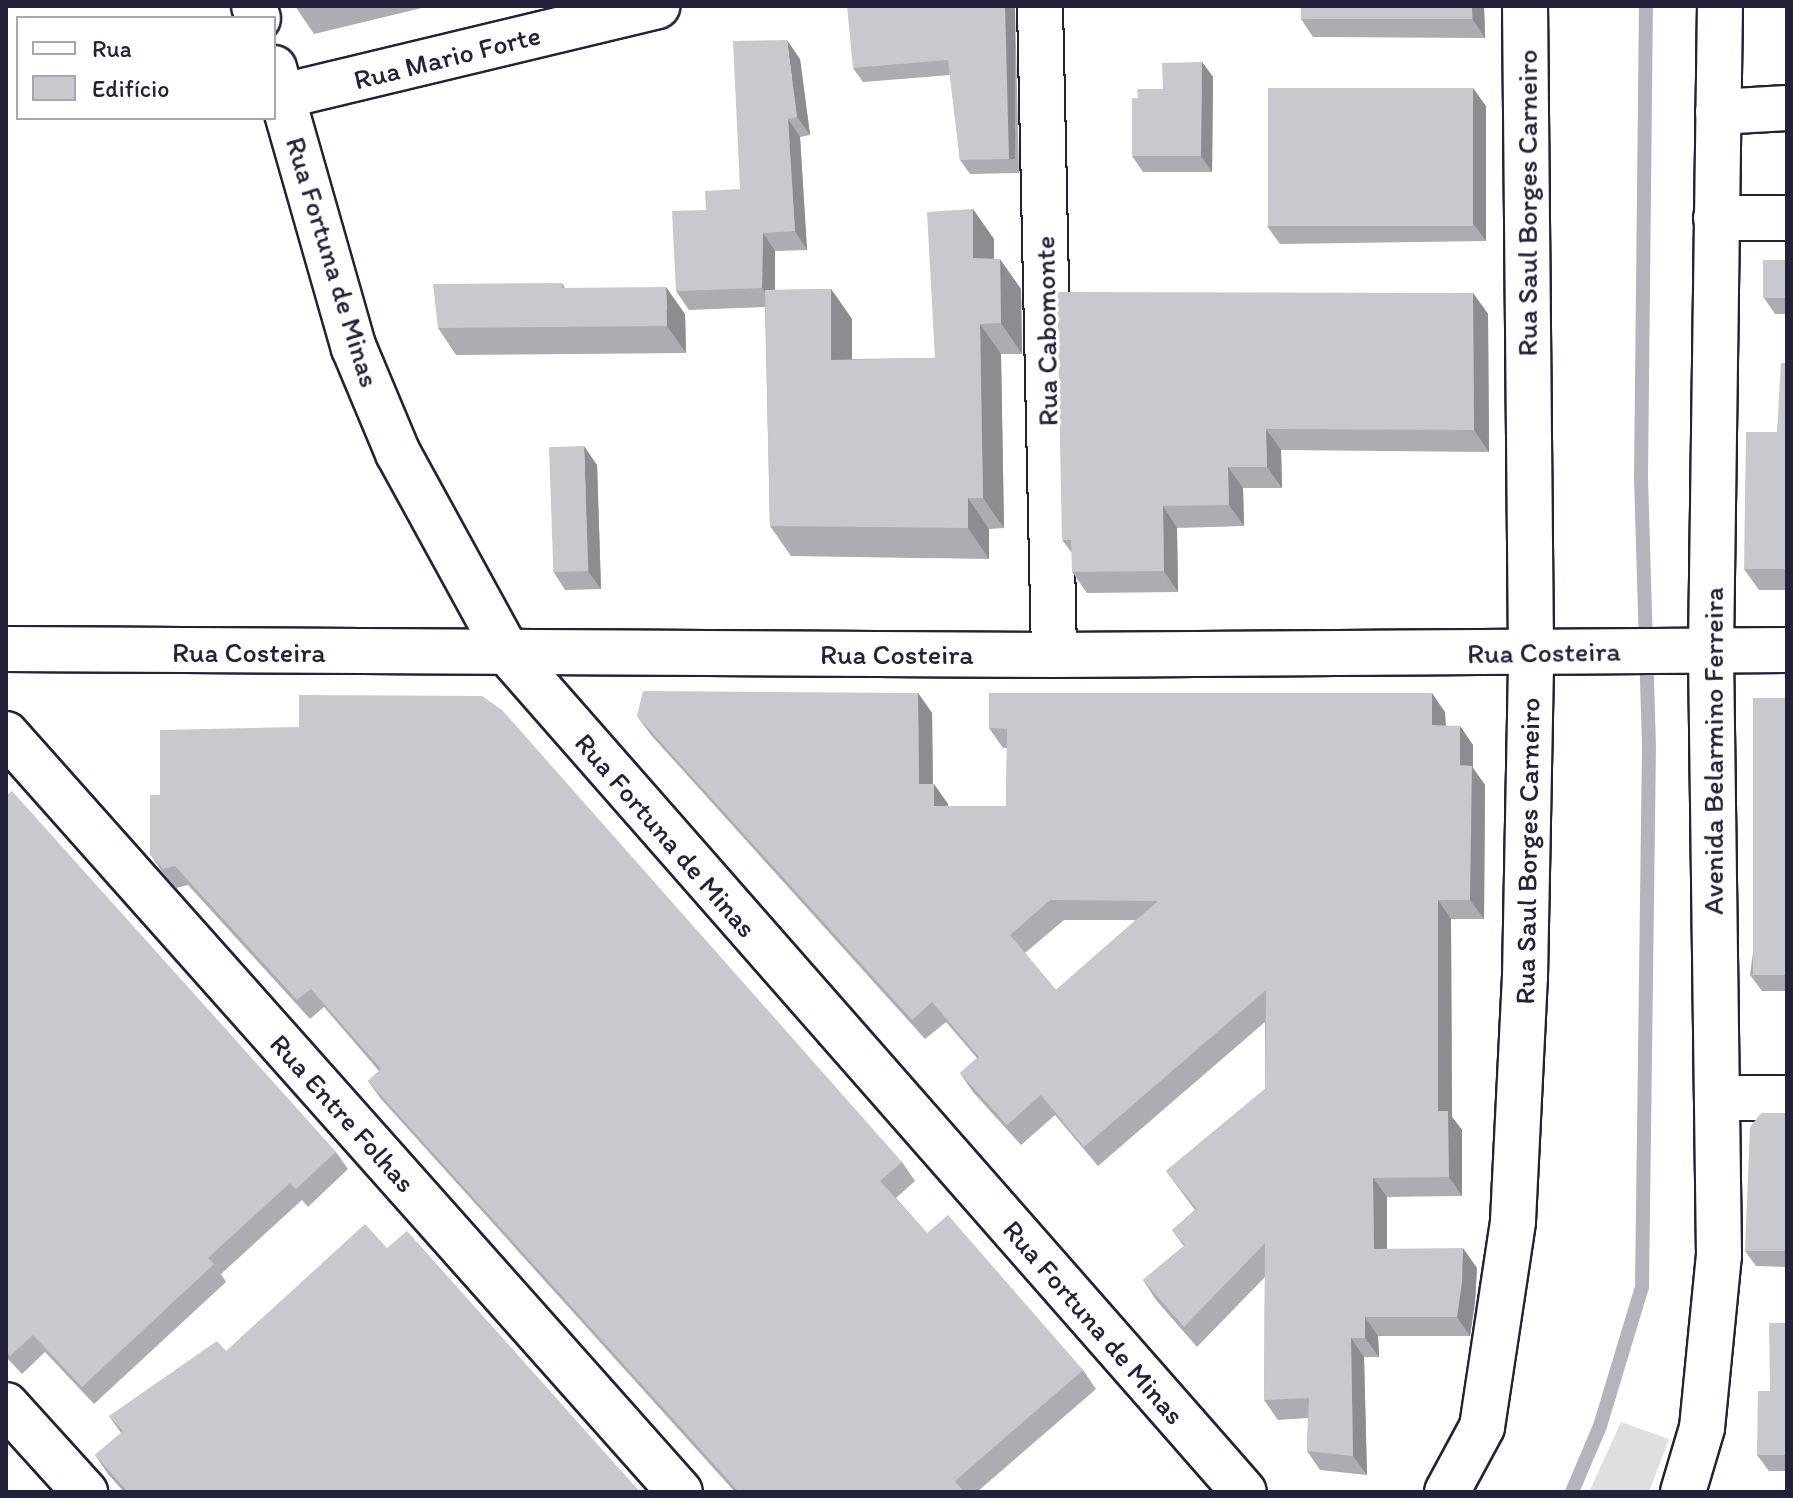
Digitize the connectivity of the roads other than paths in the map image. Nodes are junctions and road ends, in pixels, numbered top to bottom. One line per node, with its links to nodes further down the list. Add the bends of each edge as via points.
1 (657, 6): 5 (street, Rua Mario Forte)
2 (1040, 6): 15 (street, Rua Cabomonte)
3 (1525, 6): 14 (street, Rua Saul Borges Carneiro)
4 (1720, 6): 7 (street, Avenida Belarmino Ferreira)
5 (279, 82): 13 (street, Rua Fortuna de Minas, via 354,348 398,453)
6 (1787, 108): 7 (street)
7 (1718, 112): 8 (street, Avenida Belarmino Ferreira)
8 (1716, 218): 9 (street); 11 (street, Avenida Belarmino Ferreira)
9 (1787, 218)
10 (6, 649): 13 (street, Rua Costeira)
11 (1711, 649): 12 (street, Rua Costeira); 14 (street, Rua Costeira); 17 (street, Avenida Belarmino Ferreira)
12 (1787, 650)
13 (507, 652): 15 (street, Rua Costeira); 22 (street, Rua Fortuna de Minas)
14 (1551, 652): 15 (street, Rua Costeira); 23 (street, Rua Saul Borges Carneiro, via 1525,977 1513,1221 1482,1427)
15 (1054, 655)
16 (6, 734): 21 (street, Rua Entre Folhas)
17 (1717, 1098): 18 (street); 24 (street, Avenida Belarmino Ferreira, via 1714,1337 1702,1428)
18 (1787, 1098)
19 (6, 1405): 20 (street)
20 (85, 1492)
21 (680, 1492)
22 (1244, 1492)
23 (1447, 1492)
24 (1683, 1492)

